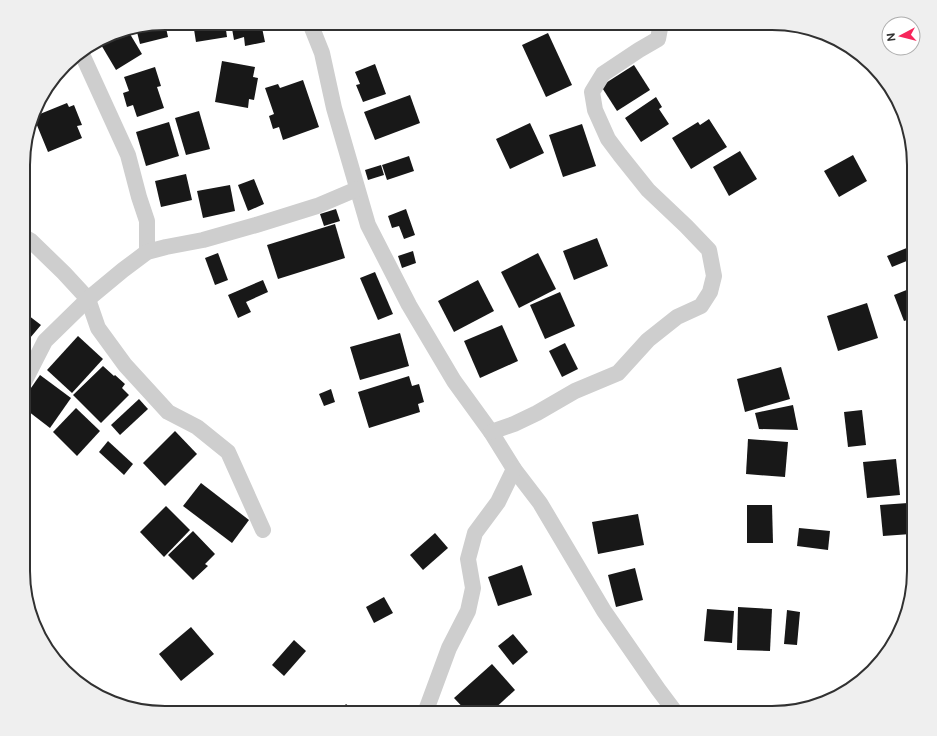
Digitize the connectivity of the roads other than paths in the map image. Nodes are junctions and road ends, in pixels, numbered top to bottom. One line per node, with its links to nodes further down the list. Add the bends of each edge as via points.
1 (313, 30): 4 (street, via 322,53 334,108)
2 (659, 30): 9 (street, via 658,39 603,74 592,92 596,110 608,139 648,190 709,250 714,276 710,292 701,306 678,317 648,340 618,373 575,391 514,424)
3 (84, 58): 6 (street, via 128,155 147,221)
4 (357, 189): 6 (street, via 317,206 248,227); 9 (street, via 368,225 409,305 454,381)
5 (30, 241): 7 (street)
6 (147, 252): 7 (street)
7 (88, 299): 8 (street, via 45,341); 11 (street, via 98,328 129,370 168,412 197,427 228,452)
8 (30, 370)
9 (491, 432): 10 (street)
10 (514, 469): 12 (street, via 498,502 476,533 468,559 473,588 468,611 449,648); 13 (street, via 540,503 604,611)
11 (263, 530)
12 (428, 706)
13 (671, 706)

